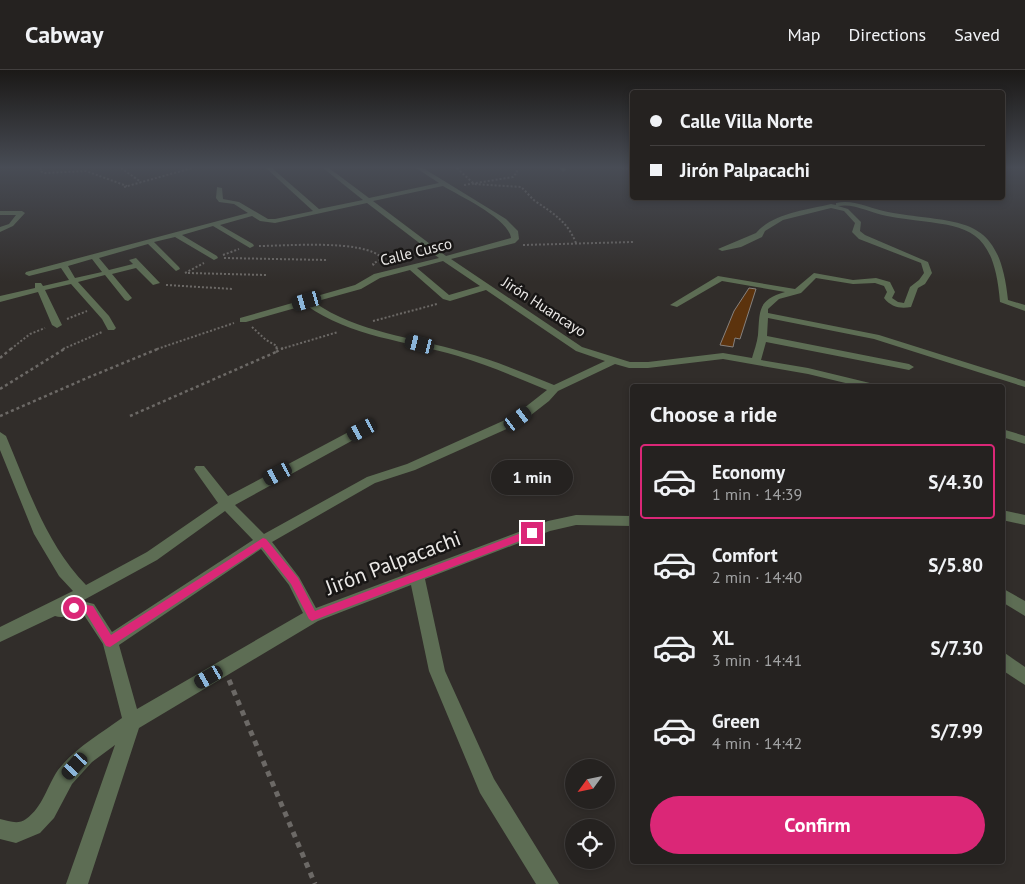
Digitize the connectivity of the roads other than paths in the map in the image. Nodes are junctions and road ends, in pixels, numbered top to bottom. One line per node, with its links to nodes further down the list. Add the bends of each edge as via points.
1 (243, 206): 10 (street)
2 (311, 206): 8 (street)
3 (340, 206): 8 (street)
4 (376, 206): 20 (street, Jirón Huancayo)
5 (481, 206): 20 (street, Calle Cusco, via 504,220 515,234 515,239)
6 (836, 206): 17 (street, via 781,219 759,235); 30 (street, via 846,210 859,223 856,232 862,238 924,262 928,274 914,287 908,304 899,306 888,298 891,292 887,284 876,280 853,282 814,275)
7 (855, 206): 35 (street, via 977,232 992,251 1002,273 1004,302)
8 (317, 211): 10 (street, via 265,222)
9 (0, 213): 12 (street, via 22,213 11,225)
10 (251, 214): 11 (street)
11 (214, 224): 13 (street); 15 (street)
12 (0, 230)
13 (176, 234): 14 (street); 19 (street)
14 (149, 242): 16 (street); 24 (street)
15 (250, 246)
16 (122, 249): 18 (street); 22 (street)
17 (722, 249)
18 (94, 257): 21 (street); 25 (street)
19 (214, 258)
20 (446, 259): 23 (street, Calle Cusco); 28 (street, Jirón Huancayo)
21 (63, 265): 26 (street); 29 (street, via 27,271)
22 (138, 265): 25 (street); 27 (street)
23 (411, 267): 28 (street, via 446,297); 33 (street, Calle Cusco, via 381,275 358,287)
24 (176, 269)
25 (107, 273): 26 (street); 31 (street)
26 (75, 281): 29 (street); 39 (street)
27 (156, 284)
28 (487, 287): 41 (street, Jirón Huancayo, via 578,349)
29 (41, 290): 32 (street); 38 (street)
30 (798, 292): 34 (street, via 721,278); 36 (street, via 776,297)
31 (128, 298)
32 (0, 299)
33 (307, 301): 37 (street, Calle Cusco); 46 (street, via 332,317 475,358)
34 (674, 305)
35 (1025, 308)
36 (762, 314): 40 (street); 45 (street, via 876,337)
37 (243, 320)
38 (57, 325)
39 (112, 328)
40 (762, 338): 42 (street); 43 (street)
41 (612, 361): 42 (street, Jirón Huancayo, via 648,365 723,356); 46 (street)
42 (756, 361): 44 (street, Jirón Huancayo)
43 (909, 367)
44 (862, 384)
45 (1025, 384)
46 (554, 390): 56 (street, via 518,419 371,480)
47 (362, 430): 52 (street, via 236,497)
48 (1005, 434): 50 (street)
49 (0, 436): 58 (street, via 41,534 64,572)
50 (1025, 440)
51 (200, 469): 52 (street)
52 (227, 505): 56 (street); 58 (street, via 152,556)
53 (1005, 516): 54 (street)
54 (1025, 520)
55 (630, 521): 57 (street, Jirón Palpacachi, via 576,520 548,526)
56 (263, 541): 61 (street, via 294,581); 64 (street)
57 (417, 576): 61 (street, Jirón Palpacachi); 70 (street, via 437,671 487,786)
58 (84, 593): 62 (street)
59 (1005, 596): 60 (street)
60 (1025, 609)
61 (312, 616): 67 (street, Jirón Palpacachi)
62 (34, 620): 63 (street); 64 (street, via 74,608 89,610)
63 (0, 635)
64 (110, 642): 67 (street)
65 (1005, 661): 66 (street)
66 (1025, 677)
67 (132, 722): 68 (street, Jirón Palpacachi, via 86,755 65,777 47,811 33,826 16,833); 69 (street)
68 (0, 828)
69 (77, 884)
70 (548, 884)

